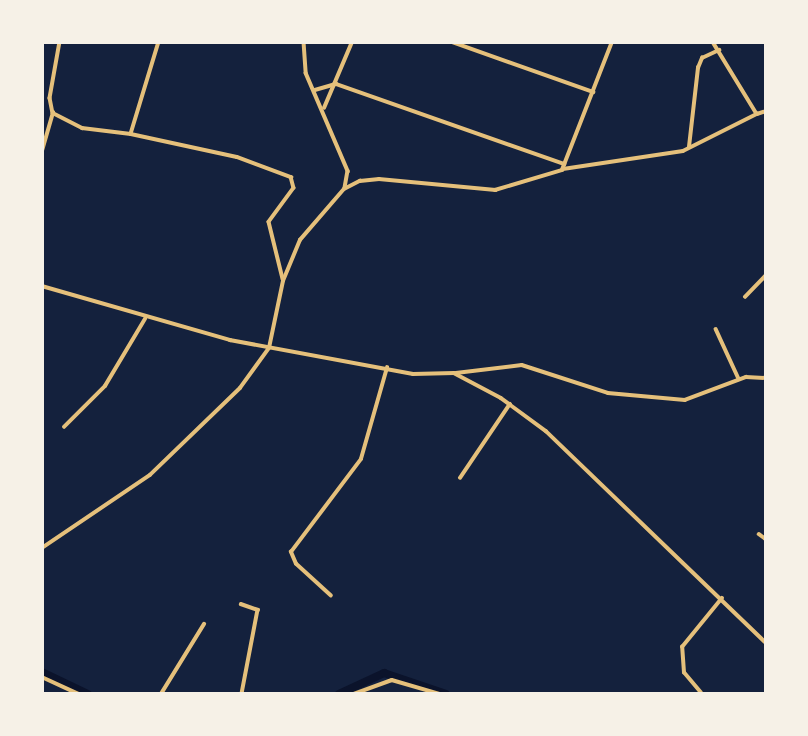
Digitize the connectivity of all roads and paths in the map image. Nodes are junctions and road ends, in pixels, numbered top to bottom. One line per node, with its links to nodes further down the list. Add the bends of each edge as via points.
1 (60, 42): 14 (street, via 50,98)
2 (159, 42): 16 (street)
3 (304, 42): 10 (street, via 303,62)
4 (352, 42): 9 (street)
5 (452, 42): 11 (street)
6 (612, 42): 11 (street)
7 (713, 42): 8 (street)
8 (719, 50): 15 (street); 17 (street, via 702,58 698,68)
9 (335, 84): 10 (street); 12 (street); 19 (street)
10 (315, 90): 12 (street)
11 (593, 92): 19 (street)
12 (324, 108): 20 (street, via 348,171)
13 (766, 111): 15 (street)
14 (53, 113): 16 (street, via 82,128); 18 (street)
15 (757, 114): 17 (street)
16 (131, 134): 22 (street, via 237,157 291,177 293,187 269,222)
17 (689, 149): 19 (street)
18 (42, 151)
19 (563, 167): 20 (street, via 495,190 379,180 360,181)
20 (344, 189): 22 (street, via 306,231)
21 (766, 275): 24 (street)
22 (284, 281): 27 (street)
23 (42, 286): 25 (street)
24 (745, 297)
25 (145, 319): 27 (street); 33 (street, via 105,386)
26 (716, 329): 31 (street)
27 (269, 348): 28 (street); 37 (street, via 240,387 150,475)
28 (387, 368): 29 (street, via 414,374); 38 (street, via 361,459 291,552 296,564)
29 (454, 373): 31 (street, via 522,365 608,393 691,400); 32 (street)
30 (766, 378): 31 (street)
31 (739, 379)
32 (510, 404): 34 (street); 39 (street, via 565,448)
33 (64, 427)
34 (460, 478)
35 (759, 534): 36 (street)
36 (766, 539)
37 (42, 548)
38 (331, 596)
39 (722, 598): 42 (street); 44 (street, via 682,647 684,673)
40 (241, 604): 47 (street, via 258,610)
41 (204, 624): 46 (street)
42 (766, 643)
43 (42, 677): 45 (street)
44 (701, 693)
45 (79, 694)
46 (160, 694)
47 (242, 694)
48 (354, 694): 49 (street, via 392,680)
49 (440, 694)

